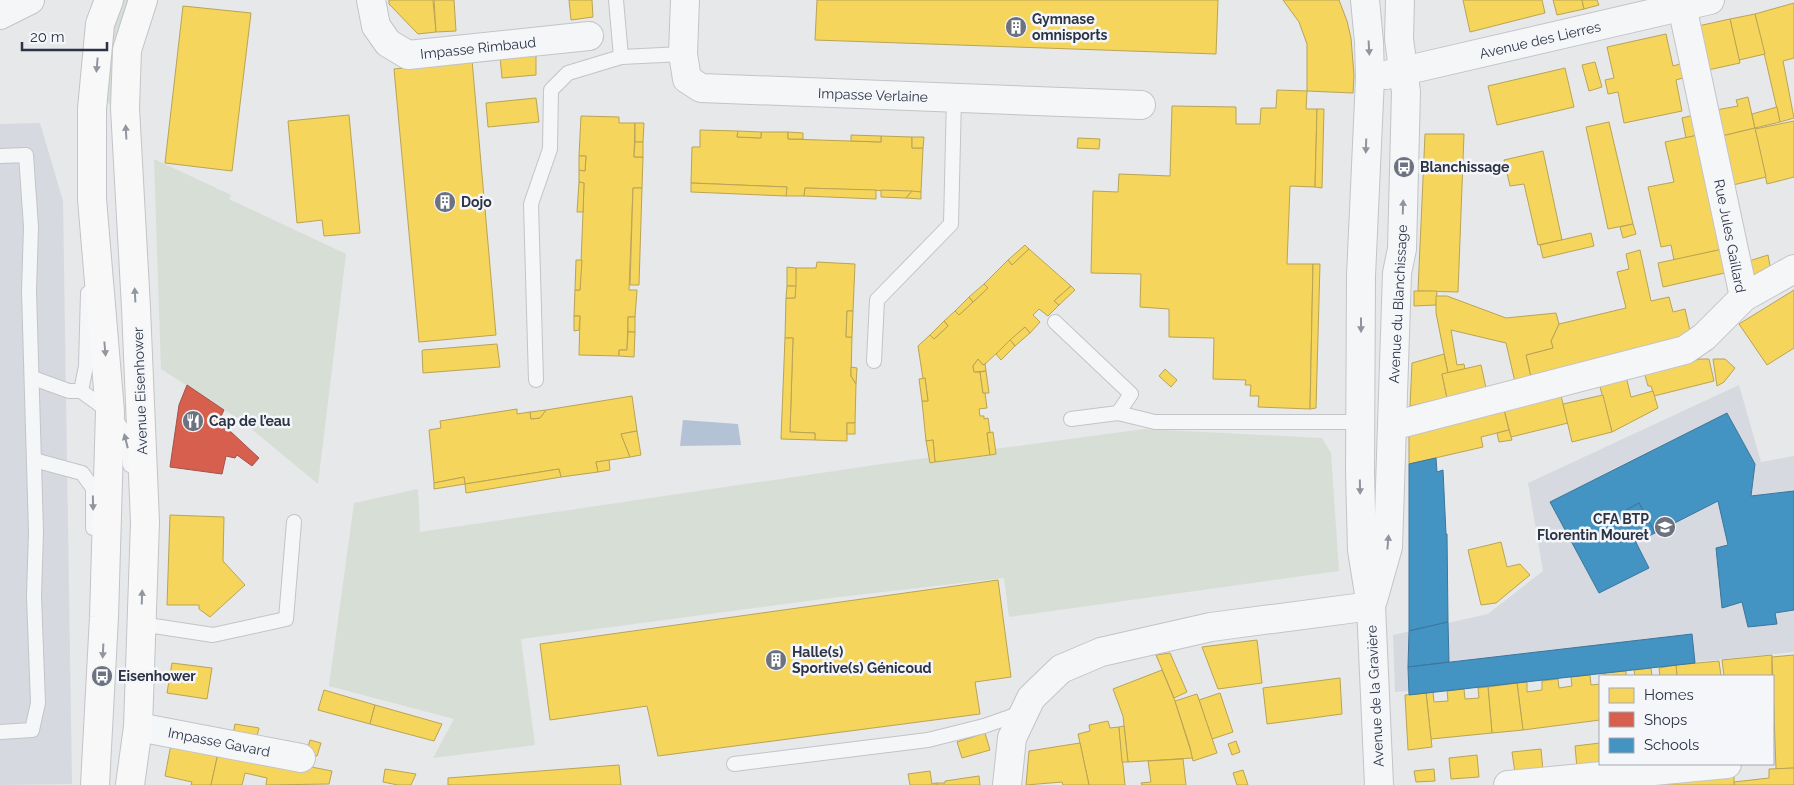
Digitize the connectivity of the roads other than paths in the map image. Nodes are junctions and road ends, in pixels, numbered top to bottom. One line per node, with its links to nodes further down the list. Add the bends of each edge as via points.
1 (30, 0): 11 (street)
2 (109, 0): 20 (main road, one-way to 20, via 100,24 92,109)
3 (143, 0): 34 (main road, Avenue Eisenhower, one-way to 3, via 125,108 128,50)
4 (371, 0): 12 (street, Impasse Rimbaud, via 376,26 388,44 408,55)
5 (616, 0): 14 (lane)
6 (685, 0): 13 (street, Impasse Verlaine)
7 (1365, 0): 16 (street, one-way to 16)
8 (1400, 0): 15 (street, Avenue du Blanchissage, via 1399,39)
9 (1710, 0): 10 (street, Avenue des Lierres)
10 (1682, 6): 15 (street, Avenue des Lierres); 22 (street, Rue Jules Gaillard)
11 (0, 15)
12 (589, 36)
13 (684, 54): 14 (lane); 17 (street, Impasse Verlaine, via 687,79 701,88)
14 (622, 57): 26 (lane, via 568,73 552,90 550,149 530,204)
15 (1404, 72): 16 (street, Avenue des Lierres); 32 (street, Avenue du Blanchissage, one-way to 15, via 1397,273 1402,249)
16 (1370, 78): 31 (street, one-way to 31, via 1361,276)
17 (954, 98): 18 (street, Impasse Verlaine); 24 (lane, via 951,224 877,300)
18 (1141, 105)
19 (0, 156): 25 (lane, via 26,155 31,227 29,290)
20 (92, 200): 27 (lane, via 86,366); 28 (main road, one-way to 28)
21 (1794, 269): 22 (street)
22 (1744, 297): 32 (street, Rue Jules Gaillard, via 1704,337 1685,350)
23 (1055, 322): 29 (lane, via 1131,394)
24 (874, 361)
25 (33, 378): 27 (lane, via 69,391); 33 (lane)
26 (536, 380)
27 (81, 391): 28 (lane)
28 (110, 412): 34 (lane, one-way to 28, via 132,483 127,436); 37 (main road)
29 (1118, 413): 30 (lane); 31 (lane, via 1155,422)
30 (1071, 419)
31 (1360, 422): 36 (street, one-way to 36, via 1362,550)
32 (1392, 426): 36 (street, Avenue du Blanchissage, one-way to 32, via 1388,547)
33 (34, 460): 37 (lane, one-way to 37, via 82,473 93,488 94,593); 41 (lane, via 38,702 32,730)
34 (145, 522): 38 (main road, Avenue Eisenhower, one-way to 34)
35 (294, 522): 38 (lane, via 286,620 213,635)
36 (1371, 606): 39 (street, via 1211,627 1101,652 1061,670 1031,698); 48 (street, Avenue de la Gravière)
37 (104, 616): 45 (main road, one-way to 45)
38 (141, 624): 40 (main road, Avenue Eisenhower)
39 (1025, 712): 43 (lane, via 928,740); 47 (street, via 1012,738)
40 (138, 726): 42 (street, Impasse Gavard); 46 (main road, Avenue Eisenhower)
41 (0, 732)
42 (301, 758)
43 (734, 764)
44 (1717, 765): 49 (street)
45 (96, 785)
46 (130, 785)
47 (1007, 785)
48 (1380, 785)
49 (1508, 785)

